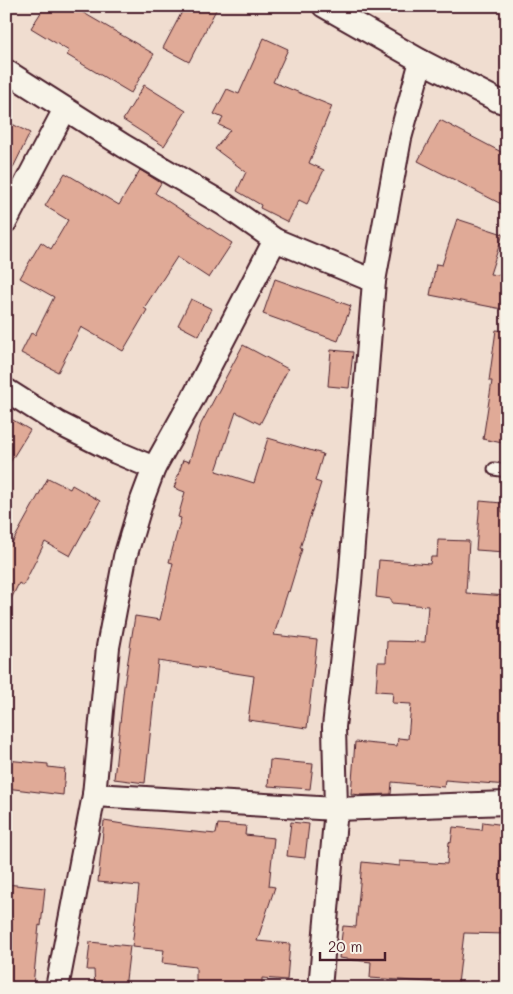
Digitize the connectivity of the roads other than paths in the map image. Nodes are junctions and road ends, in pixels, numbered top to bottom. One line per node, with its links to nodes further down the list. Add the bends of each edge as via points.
1 (324, 6): 2 (street)
2 (421, 61): 4 (street); 8 (street, via 400,138)
3 (6, 71): 5 (street)
4 (507, 103)
5 (65, 109): 6 (street); 7 (street, via 225,205)
6 (6, 221)
7 (275, 240): 8 (street); 10 (street)
8 (374, 281): 15 (street, via 350,582 334,727)
9 (6, 390): 10 (street, via 58,423)
10 (154, 468): 13 (street, via 125,557 108,647)
11 (494, 469): 12 (lane)
12 (507, 471)
13 (94, 795): 15 (street); 16 (street)
14 (507, 803): 15 (street)
15 (336, 809): 17 (street)
16 (57, 988)
17 (320, 988)

